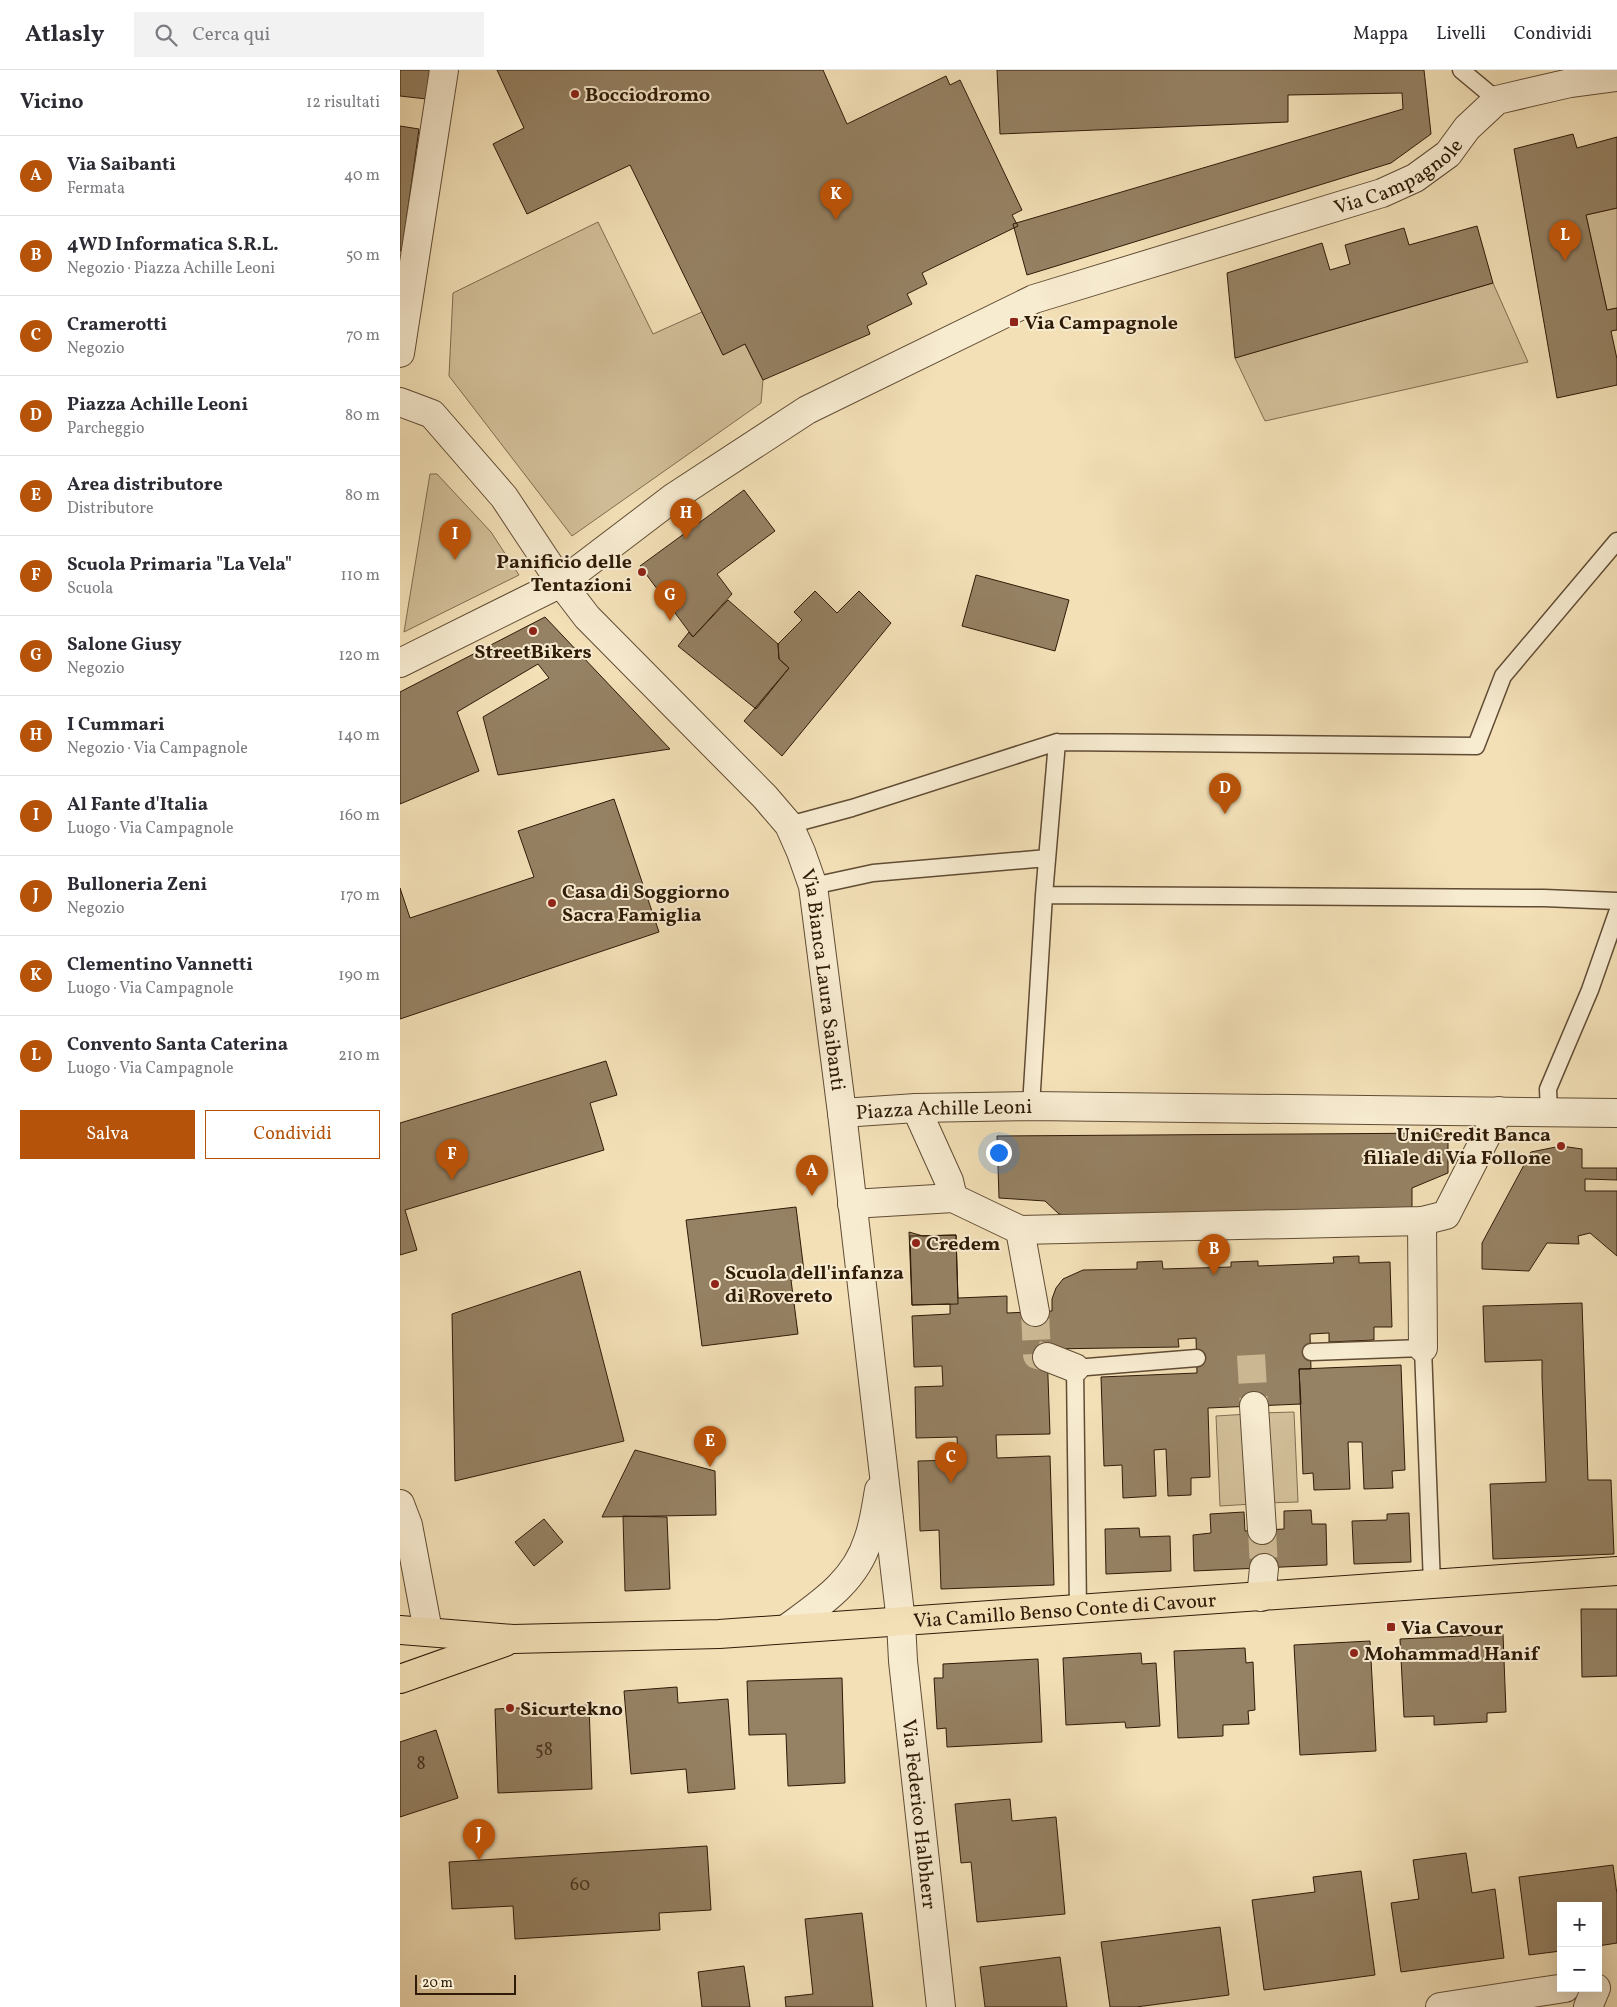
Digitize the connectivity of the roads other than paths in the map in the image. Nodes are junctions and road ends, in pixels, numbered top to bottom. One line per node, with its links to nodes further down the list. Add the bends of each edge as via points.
1 (444, 70): 5 (street)
2 (1461, 70): 4 (lane)
3 (1617, 76): 4 (street)
4 (1497, 100): 8 (street, Via Campagnole, via 1467,128 1448,154 1415,178 1382,193 1034,299 807,410 674,497)
5 (400, 353)
6 (400, 402): 8 (street, Via Bianca Laura Saibanti, via 432,414 504,497)
7 (1617, 541): 10 (lane, via 1503,676 1476,746)
8 (561, 583): 9 (street, Via Campagnole); 11 (street, Via Bianca Laura Saibanti, via 587,617 765,797)
9 (400, 663)
10 (1057, 742): 11 (lane); 12 (lane)
11 (789, 826): 13 (street, Via Bianca Laura Saibanti)
12 (1047, 858): 13 (lane, via 873,873); 14 (lane)
13 (812, 886): 21 (street, Via Bianca Laura Saibanti)
14 (1044, 895): 15 (lane); 17 (lane)
15 (1617, 901)
16 (1617, 913): 20 (lane, via 1590,990 1548,1089)
17 (1032, 1106): 18 (street, Piazza Achille Leoni); 19 (street, Piazza Achille Leoni)
18 (916, 1108): 21 (street, Piazza Achille Leoni); 23 (street, via 949,1181)
19 (1499, 1111): 20 (street, Piazza Achille Leoni); 25 (street, via 1446,1215)
20 (1549, 1111): 22 (street, Piazza Achille Leoni)
21 (842, 1113): 24 (street, Via Bianca Laura Saibanti)
22 (1617, 1113)
23 (953, 1198): 24 (street); 26 (street)
24 (852, 1204): 34 (street, Via Bianca Laura Saibanti)
25 (1422, 1221): 26 (street); 28 (street)
26 (1020, 1230): 27 (street)
27 (1035, 1312)
28 (1424, 1348): 29 (lane); 39 (lane)
29 (1311, 1352)
30 (1047, 1357): 32 (street)
31 (1197, 1358): 32 (lane)
32 (1075, 1368): 41 (lane)
33 (1254, 1406): 36 (street)
34 (884, 1469): 42 (street, Via Bianca Laura Saibanti); 43 (street, Via Bianca Laura Saibanti, via 868,1541 854,1570 834,1594)
35 (400, 1504): 45 (street, via 408,1525)
36 (1262, 1530)
37 (1264, 1568): 40 (street)
38 (1617, 1571): 39 (main road, Via Camillo Benso Conte di Cavour)
39 (1432, 1584): 40 (main road, Via Camillo Benso Conte di Cavour)
40 (1261, 1597): 41 (main road, Via Camillo Benso Conte di Cavour)
41 (1078, 1610): 42 (main road, Via Camillo Benso Conte di Cavour)
42 (901, 1622): 43 (main road, Via Camillo Benso Conte di Cavour); 52 (street, Via Federico Halbherr)
43 (786, 1629): 46 (main road, Via Camillo Benso Conte di Cavour)
44 (400, 1630): 45 (main road, Via Camillo Benso Conte di Cavour)
45 (428, 1631): 46 (main road, Via Camillo Benso Conte di Cavour)
46 (513, 1639): 47 (main road, Via Camillo Benso Conte di Cavour)
47 (400, 1679)
48 (1617, 1980): 49 (street)
49 (1602, 1982)
50 (1557, 1989): 53 (street)
51 (1594, 1992): 54 (street)
52 (941, 2007)
53 (1440, 2007)
54 (1588, 2007)

